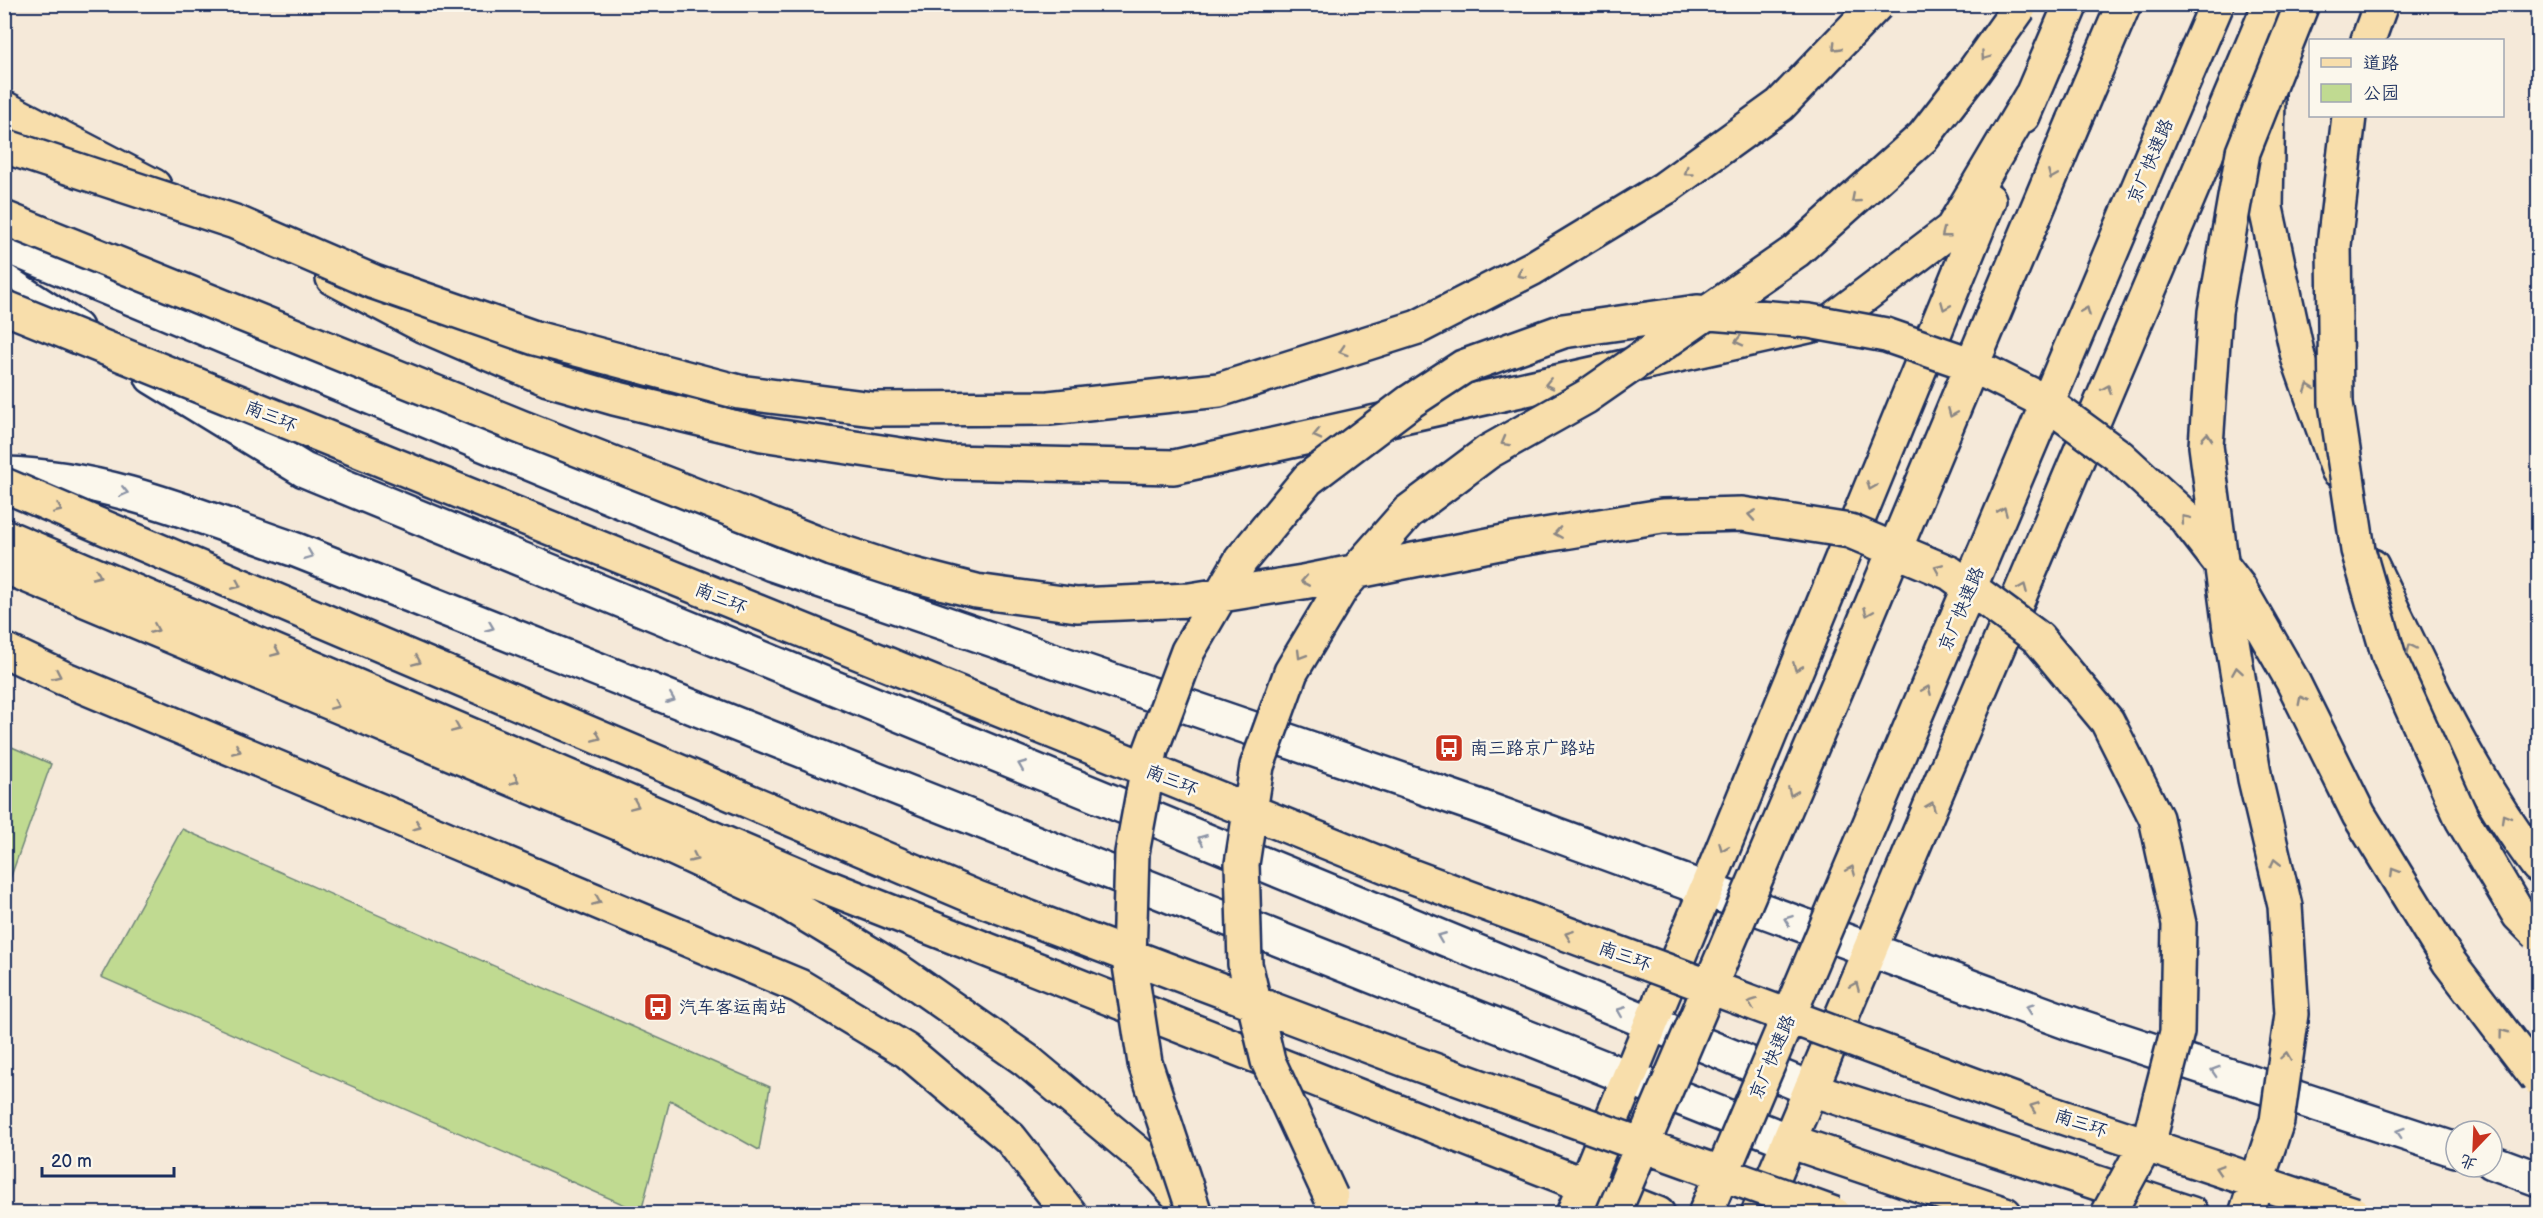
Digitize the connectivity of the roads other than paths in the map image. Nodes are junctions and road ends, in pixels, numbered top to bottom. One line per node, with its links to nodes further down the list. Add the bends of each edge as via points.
1 (1876, 4): 14 (main road, one-way to 14, bridge, via 1780,105 1665,188 1533,268 1418,327 1220,390 1049,408 873,409 739,392 525,334 374,282 235,222)
2 (2021, 4): 39 (main road, one-way to 39, bridge, via 1923,137 1796,251 1586,397 1488,452 1408,512 1342,586 1291,672 1257,766 1242,864 1245,964 1268,1061 1330,1197)
3 (2071, 4): 11 (main road)
4 (2124, 4): 40 (main road, one-way to 40, bridge)
5 (2217, 4): 42 (main road, 京广快速路, one-way to 5, bridge)
6 (2270, 4): 27 (main road, one-way to 6)
7 (2276, 4): 24 (main road, one-way to 7, via 2501,812 2437,702 2372,566 2298,357 2266,208 2267,108)
8 (2302, 4): 48 (main road, one-way to 8, bridge, via 2277,1121 2292,1014 2285,906 2255,779 2206,446 2216,312 2243,152)
9 (2381, 4): 10 (main road)
10 (2368, 39)
11 (2031, 96): 12 (main road, one-way to 12, via 1952,229 1831,321 1174,467 947,462 762,434 548,379 422,325); 25 (main road, one-way to 25)
12 (4, 108)
13 (2349, 117): 26 (main road, bridge, via 2334,245 2336,403 2358,550 2389,657 2462,819 2519,915)
14 (4, 146)
15 (4, 218): 46 (main road, one-way to 15, bridge, via 2150,1137 2177,1032 2179,924 2156,818 2107,721 2038,638 1950,573 1850,531 1742,514 1662,516 1190,600 1077,605 976,591 832,549)
16 (4, 245): 25 (street, via 772,564 1467,802)
17 (4, 281): 28 (street, one-way to 17, via 304,470)
18 (4, 307): 49 (main road, 南三环, one-way to 18, bridge, via 2044,1111 1403,873)
19 (4, 474): 29 (street, one-way to 29, via 40,475 130,493 296,550)
20 (4, 485): 44 (main road, one-way to 44, bridge, via 977,898 1406,1060)
21 (4, 536): 36 (main road, one-way to 36, via 820,884)
22 (4, 566): 38 (main road, one-way to 38, via 625,826 772,894 897,970 1026,1060 1146,1160)
23 (4, 650): 37 (main road, one-way to 37, via 799,986 908,1051 1010,1138)
24 (2538, 866)
25 (1706, 890): 27 (street, one-way to 25); 28 (main road)
26 (2538, 934)
27 (1870, 950): 31 (main road, one-way to 27); 33 (street, one-way to 27, via 2075,1025)
28 (1651, 1023): 29 (main road); 31 (street)
29 (1629, 1078): 32 (street); 36 (main road)
30 (2538, 1079): 38 (main road, one-way to 38, bridge, via 2449,962 2359,815 2292,680 2238,586 2182,515 2119,456 2044,401 1970,364 1907,342 1809,321 1697,312 1563,331 1463,367 1411,401 1308,479 1241,560 1188,651 1149,761 1132,854 1129,959 1145,1063)
31 (1811, 1089): 32 (main road); 47 (main road)
32 (1789, 1141): 43 (main road); 45 (main road)
33 (2444, 1146)
34 (2504, 1166): 35 (street)
35 (2538, 1179)
36 (1579, 1200): 41 (main road)
37 (1070, 1214)
38 (1195, 1214)
39 (1342, 1214)
40 (1612, 1214)
41 (1658, 1214)
42 (1705, 1214)
43 (1758, 1214)
44 (1834, 1214)
45 (2005, 1214)
46 (2108, 1214)
47 (2192, 1214)
48 (2246, 1214)
49 (2354, 1214)

